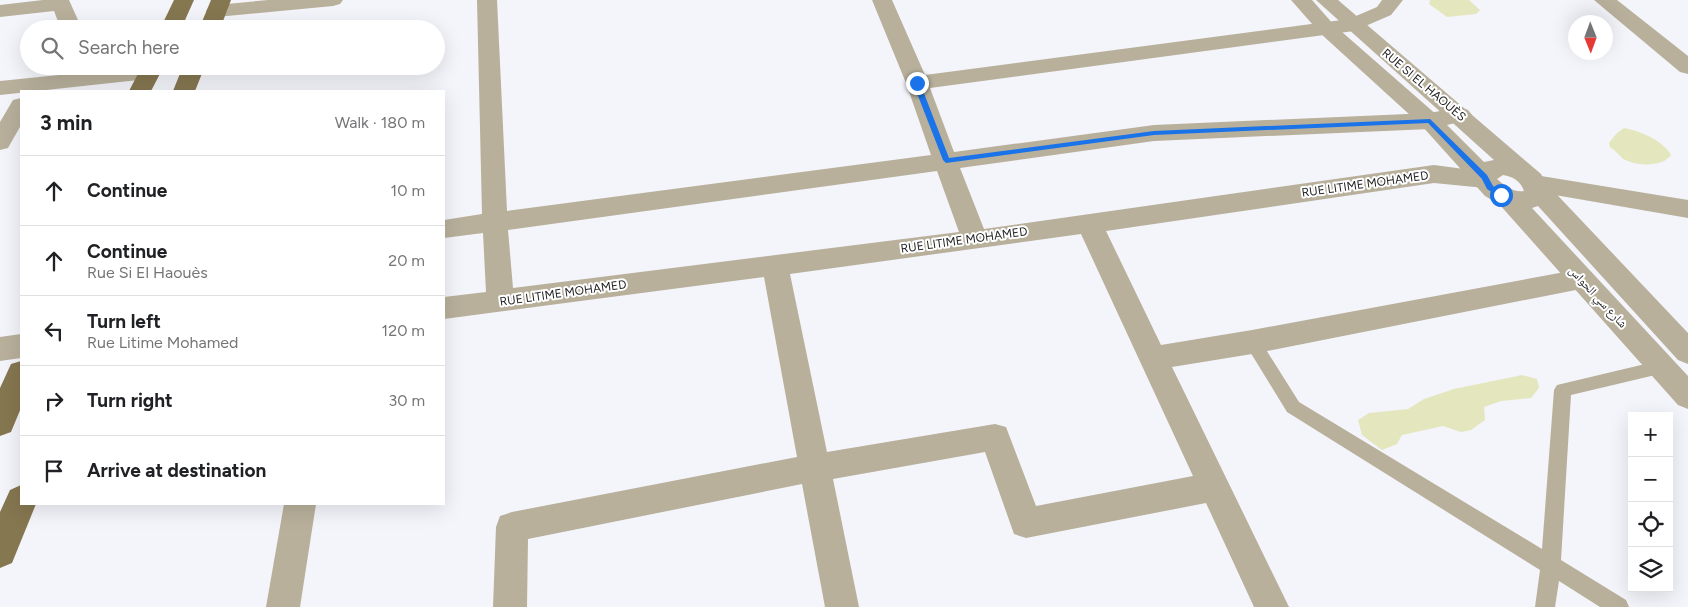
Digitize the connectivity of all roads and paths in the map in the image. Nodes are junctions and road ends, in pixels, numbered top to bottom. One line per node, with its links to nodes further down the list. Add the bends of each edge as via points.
1 (184, 0): 13 (main road)
2 (333, 0): 11 (street)
3 (487, 0): 34 (street)
4 (882, 0): 21 (street)
5 (1301, 0): 15 (street, RUE SI EL HAOUÈS)
6 (1326, 0): 14 (street, RUE SI EL HAOUÈS)
7 (1393, 0): 14 (street, via 1384,10)
8 (1604, 0): 16 (street)
9 (63, 2): 10 (street); 12 (street)
10 (0, 11)
11 (216, 13)
12 (69, 20)
13 (174, 20)
14 (1354, 25): 15 (street); 26 (street, RUE SI EL HAOUÈS)
15 (1327, 30): 21 (street); 27 (street, RUE SI EL HAOUÈS)
16 (1688, 67)
17 (60, 75): 23 (street)
18 (90, 75): 20 (street)
19 (190, 75): 24 (main road)
20 (147, 77)
21 (917, 83): 29 (street)
22 (0, 88): 23 (street)
23 (31, 88)
24 (184, 90)
25 (20, 107): 28 (street)
26 (1460, 115): 27 (street); 31 (street, RUE SI EL HAOUÈS)
27 (1430, 121): 29 (street, via 1154,133); 30 (street, RUE SI EL HAOUÈS)
28 (0, 142)
29 (946, 160): 34 (street); 37 (street)
30 (1484, 178): 31 (street, via 1491,168 1503,167); 32 (street, RUE SI EL HAOUÈS, via 1490,188); 35 (street, RUE LITIME MOHAMED, via 1434,174)
31 (1531, 181): 32 (street, via 1535,196 1530,199); 33 (street); 45 (street)
32 (1508, 198): 39 (street, شارع سي الحواس)
33 (1688, 209)
34 (494, 222): 36 (street); 40 (street)
35 (1089, 223): 37 (street, RUE LITIME MOHAMED); 46 (street)
36 (445, 229)
37 (975, 240): 38 (street, RUE LITIME MOHAMED)
38 (775, 264): 40 (street, RUE LITIME MOHAMED); 51 (street)
39 (1581, 280): 42 (street); 47 (street, شارع سي الحواس)
40 (500, 302): 41 (street, RUE LITIME MOHAMED)
41 (445, 308)
42 (1252, 342): 46 (street); 56 (lane, via 1293,407)
43 (20, 346): 44 (street)
44 (0, 348)
45 (1688, 352)
46 (1152, 358): 52 (street)
47 (1662, 367): 49 (street, شارع سي الحواس); 56 (lane, via 1562,390)
48 (20, 374): 50 (main road)
49 (1688, 396)
50 (0, 423)
51 (814, 468): 52 (street, via 995,437 1026,523); 58 (street, via 512,527); 59 (street)
52 (1213, 487): 60 (street)
53 (20, 502): 55 (main road)
54 (300, 505): 57 (street)
55 (0, 552)
56 (1551, 566): 61 (lane); 62 (lane)
57 (283, 607)
58 (510, 607)
59 (842, 607)
60 (1272, 607)
61 (1545, 607)
62 (1619, 607)

